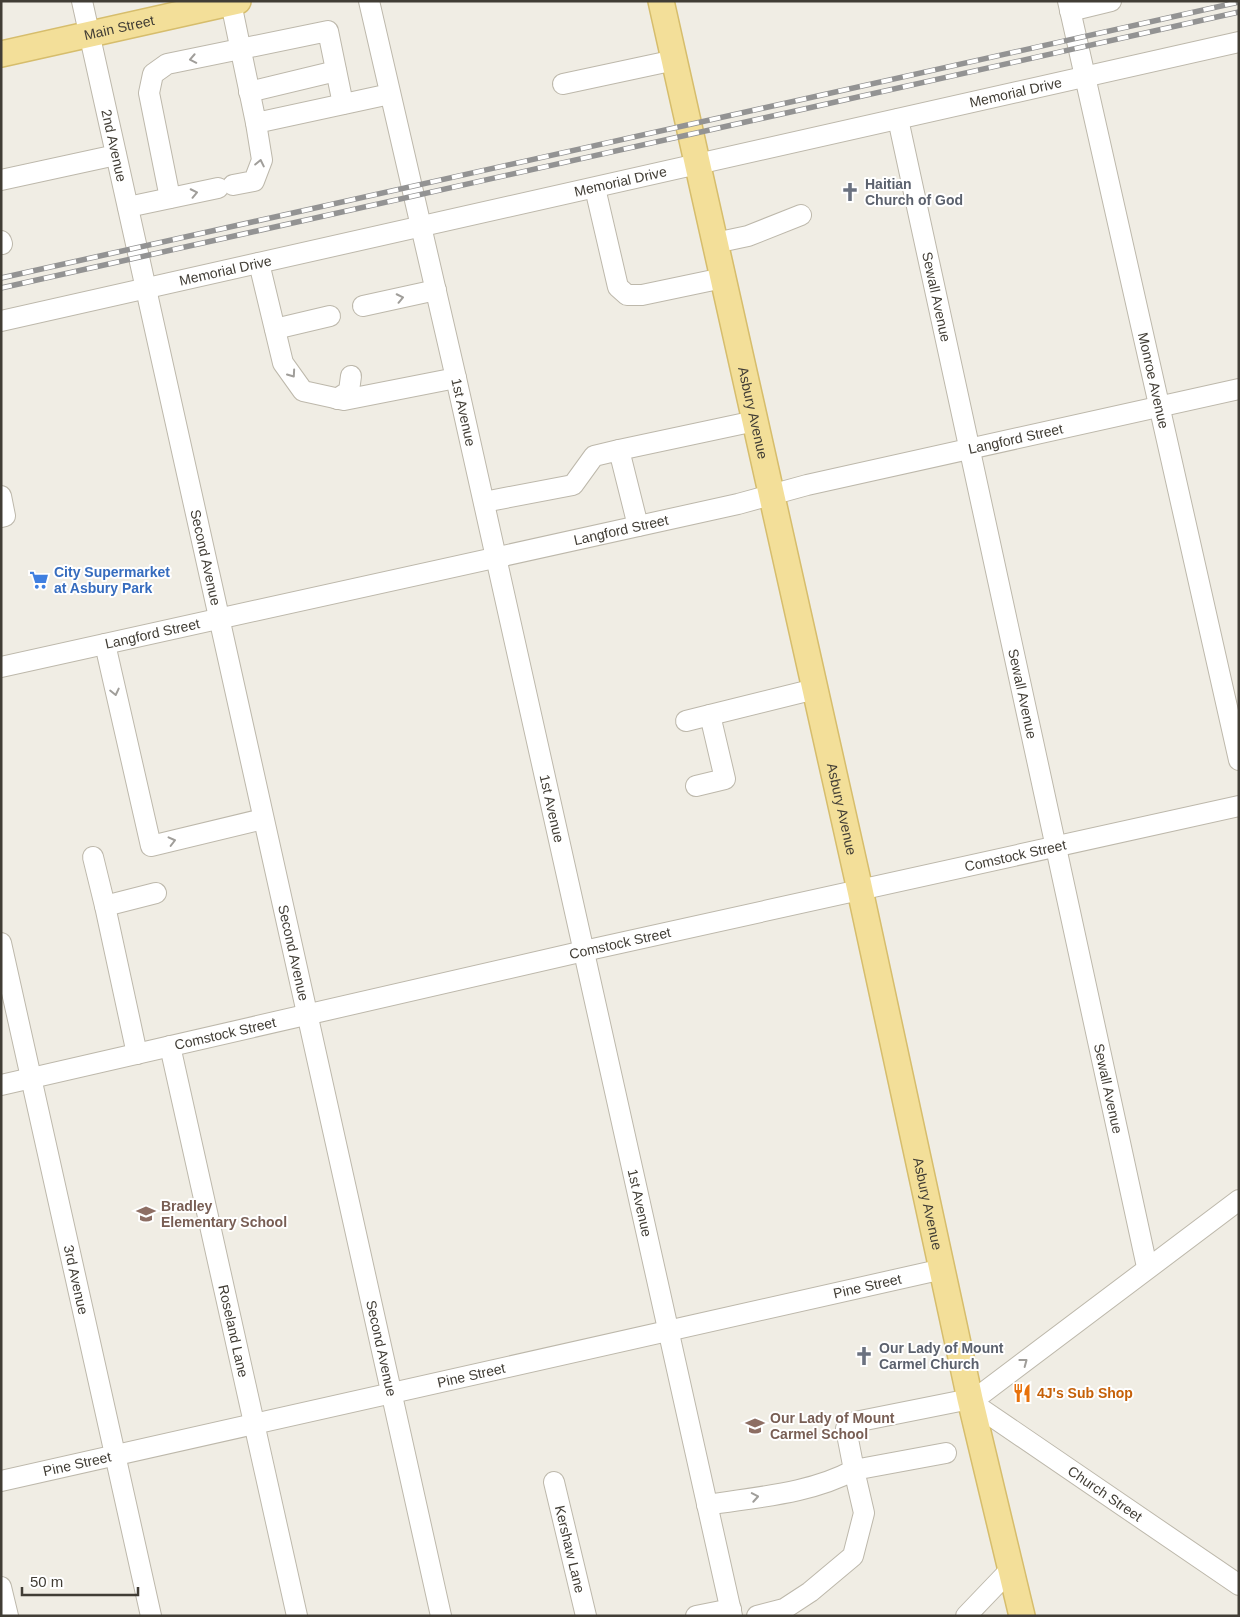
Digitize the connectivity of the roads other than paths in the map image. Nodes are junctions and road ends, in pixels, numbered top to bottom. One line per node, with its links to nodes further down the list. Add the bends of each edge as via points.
1 (82, 1): 7 (street, 2nd Avenue)
2 (369, 1): 16 (street, 1st Avenue)
3 (662, 1): 11 (main road, Asbury Avenue)
4 (1111, 1): 6 (street)
5 (234, 2): 7 (main road, Main Street); 9 (street)
6 (1069, 6): 13 (street, Monroe Avenue)
7 (90, 34): 10 (main road, Main Street); 20 (street, 2nd Avenue)
8 (1239, 42): 13 (street, Memorial Drive)
9 (241, 50): 12 (street, via 328,31); 15 (street); 24 (street, one-way to 24, via 167,64 153,74 150,93)
10 (1, 54)
11 (675, 60): 14 (street); 21 (main road, Asbury Avenue)
12 (336, 71): 15 (street); 17 (street)
13 (1086, 77): 18 (street, Memorial Drive); 41 (street, Monroe Avenue)
14 (563, 84)
15 (249, 92): 19 (street)
16 (390, 94): 17 (street); 27 (street, 1st Avenue)
17 (343, 104): 19 (street)
18 (898, 119): 21 (street, Memorial Drive); 43 (street, Sewall Avenue)
19 (256, 123): 24 (street, one-way to 19, via 254,181 262,160)
20 (116, 155): 22 (street); 25 (street, 2nd Avenue)
21 (698, 165): 23 (street, Memorial Drive); 28 (main road, Asbury Avenue)
22 (1, 180)
23 (595, 188): 27 (street, Memorial Drive); 30 (street, via 618,287 627,295 642,295)
24 (170, 198): 25 (street)
25 (128, 207): 31 (street, 2nd Avenue)
26 (801, 215): 28 (street, via 748,236)
27 (422, 227): 29 (street, Memorial Drive); 32 (street, 1st Avenue)
28 (715, 243): 30 (main road, Asbury Avenue)
29 (259, 263): 31 (street, Memorial Drive); 36 (street)
30 (723, 278): 42 (main road, Asbury Avenue)
31 (146, 289): 35 (street, Memorial Drive); 51 (street, Second Avenue)
32 (436, 290): 33 (street, one-way to 32); 38 (street, 1st Avenue)
33 (363, 306)
34 (330, 316): 36 (street)
35 (1, 321)
36 (274, 329): 40 (street, one-way to 40, via 284,363 303,391)
37 (351, 376): 40 (street, via 349,391)
38 (456, 378): 40 (street); 47 (street, 1st Avenue)
39 (1239, 389): 41 (street, Langford Street)
40 (337, 399)
41 (1160, 406): 43 (street, Langford Street); 57 (street, Monroe Avenue)
42 (755, 421): 44 (street); 45 (main road, Asbury Avenue)
43 (969, 448): 45 (street, Langford Street); 61 (street, Sewall Avenue)
44 (619, 450): 47 (street, via 594,456 573,485); 49 (street)
45 (771, 495): 49 (street, Langford Street); 54 (main road, Asbury Avenue)
46 (1, 496): 48 (street, via 5,516)
47 (484, 502): 50 (street, 1st Avenue)
48 (1, 517)
49 (638, 526): 50 (street, Langford Street)
50 (496, 557): 51 (street, Langford Street); 67 (street, 1st Avenue)
51 (219, 619): 52 (street, Langford Street); 60 (street, Second Avenue)
52 (105, 644): 53 (street, Langford Street); 60 (street, one-way to 60, via 151,846)
53 (1, 667)
54 (815, 689): 55 (street); 63 (main road, Asbury Avenue)
55 (710, 715): 56 (street); 58 (street, via 726,779)
56 (686, 721)
57 (1239, 760)
58 (696, 786)
59 (1239, 806): 61 (street, Comstock Street)
60 (263, 819): 68 (street, Second Avenue)
61 (1056, 847): 63 (street, Comstock Street); 74 (street, Sewall Avenue)
62 (93, 857): 65 (street)
63 (860, 890): 67 (street, Comstock Street); 75 (main road, Asbury Avenue)
64 (156, 893): 65 (street)
65 (105, 906): 70 (street)
66 (1, 944): 71 (street, 3rd Avenue)
67 (584, 951): 68 (street, Comstock Street); 76 (street, 1st Avenue)
68 (307, 1014): 69 (street, Comstock Street); 77 (street, Second Avenue)
69 (170, 1046): 70 (street, Comstock Street); 79 (street, Roseland Lane)
70 (137, 1054): 71 (street, Comstock Street)
71 (31, 1078): 72 (street, Comstock Street); 81 (street, 3rd Avenue)
72 (1, 1085)
73 (1239, 1200): 74 (street)
74 (1147, 1267): 78 (street, one-way to 74)
75 (942, 1269): 76 (street, Pine Street); 78 (main road, Asbury Avenue)
76 (669, 1332): 77 (street, Pine Street); 85 (street, 1st Avenue)
77 (392, 1394): 79 (street, Pine Street); 93 (street, Second Avenue)
78 (971, 1400): 82 (street, via 855,1422 846,1429); 86 (main road, Asbury Avenue); 87 (street, Church Street)
79 (254, 1425): 81 (street, Pine Street); 92 (street, Roseland Lane)
80 (946, 1453): 82 (street)
81 (115, 1456): 83 (street, Pine Street); 91 (street, 3rd Avenue)
82 (846, 1475): 85 (street, one-way to 82, via 818,1485); 96 (street, via 864,1513 853,1556 810,1592 784,1608)
83 (1, 1481)
84 (554, 1482): 94 (street, Kershaw Lane)
85 (707, 1505): 89 (street, 1st Avenue)
86 (1011, 1569): 97 (street); 98 (main road, Asbury Avenue)
87 (1239, 1585)
88 (1, 1587): 90 (street)
89 (731, 1612): 95 (street)
90 (8, 1616)
91 (151, 1616)
92 (297, 1616)
93 (441, 1616)
94 (586, 1616)
95 (696, 1616)
96 (757, 1616)
97 (966, 1616)
98 (1022, 1616)

